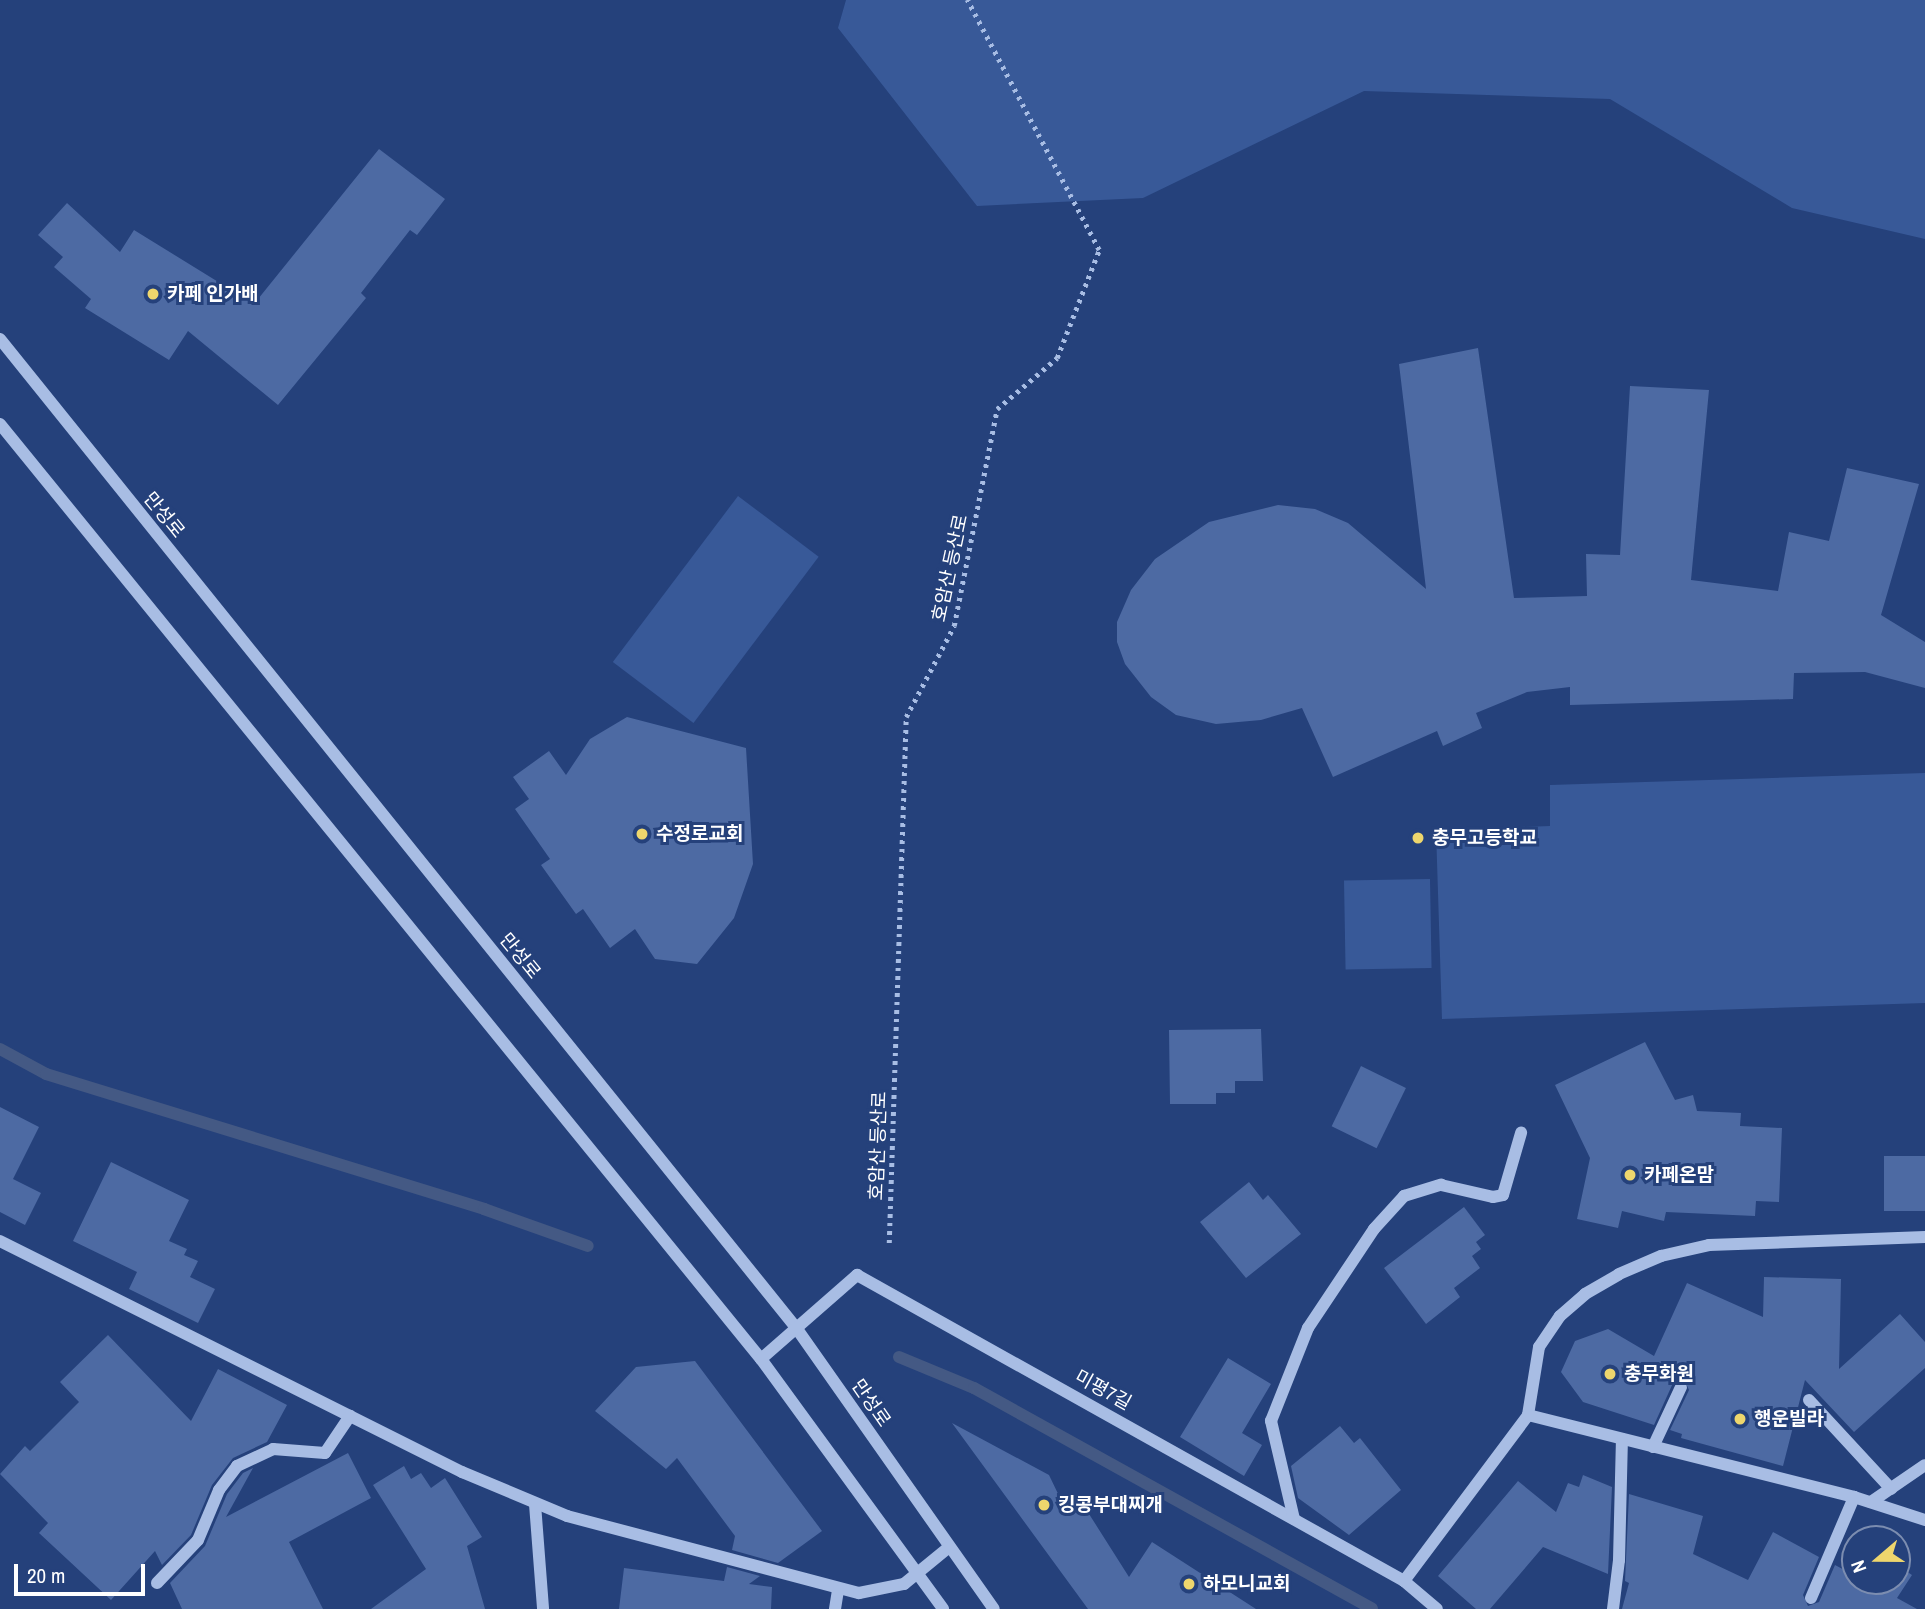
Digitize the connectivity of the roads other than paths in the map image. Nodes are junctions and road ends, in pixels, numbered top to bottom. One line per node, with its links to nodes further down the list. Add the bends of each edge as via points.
1 (0, 339): 6 (street, 만성로)
2 (0, 424): 7 (street)
3 (1521, 1133): 19 (street, via 1503,1195 1493,1197 1441,1185 1404,1196 1374,1229 1308,1328 1271,1421)
4 (1925, 1237): 10 (street, via 1709,1245 1661,1256 1619,1274 1585,1294 1546,1336 1539,1347)
5 (0, 1241): 11 (street)
6 (797, 1329): 7 (street, 미평7길); 19 (street, 미평7길, via 858,1275); 21 (street, 만성로)
7 (761, 1359): 22 (street)
8 (1681, 1387): 13 (street)
9 (1809, 1399): 15 (street)
10 (1528, 1415): 12 (street); 23 (street)
11 (350, 1416): 18 (street); 24 (street, via 325,1453 273,1449 237,1466 219,1490 198,1540)
12 (1622, 1439): 13 (street); 32 (street)
13 (1653, 1447): 16 (street)
14 (1925, 1465): 15 (street)
15 (1891, 1489): 17 (street)
16 (1854, 1497): 17 (street); 26 (street)
17 (1871, 1503): 20 (street)
18 (535, 1504): 25 (street); 27 (street)
19 (1294, 1519): 23 (street, 미평7길)
20 (1925, 1520)
21 (948, 1549): 22 (street); 30 (street, 만성로)
22 (917, 1575): 25 (street, via 890,1590); 29 (street)
23 (1404, 1581): 31 (street, 미평7길)
24 (157, 1583)
25 (838, 1591): 28 (street)
26 (1811, 1598)
27 (543, 1609)
28 (835, 1609)
29 (943, 1609)
30 (994, 1609)
31 (1437, 1609)
32 (1613, 1609)

